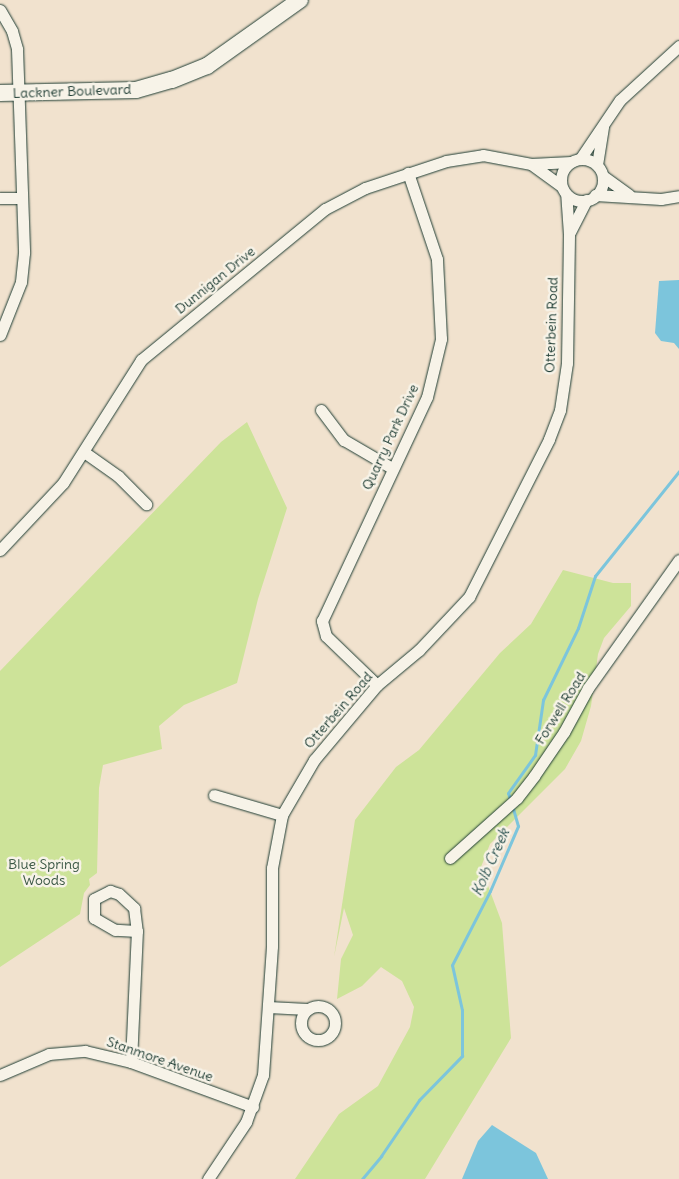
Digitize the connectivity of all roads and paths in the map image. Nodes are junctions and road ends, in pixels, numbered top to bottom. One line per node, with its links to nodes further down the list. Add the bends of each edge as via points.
1 (300, 0): 4 (main road, Lackner Boulevard, via 206,66 172,80 136,90)
2 (0, 10): 4 (street, via 12,31 17,49)
3 (679, 46): 6 (street, Otterbein Road, via 620,100)
4 (20, 92): 5 (main road, Lackner Boulevard); 16 (street)
5 (0, 93)
6 (602, 126): 7 (street, Otterbein Road); 9 (street, Otterbein Road)
7 (576, 161): 8 (street, Dunnigan Drive); 9 (street); 12 (street, Otterbein Road, via 562,172)
8 (531, 164): 10 (street, Dunnigan Drive, via 483,155 446,161); 12 (street, Dunnigan Drive)
9 (597, 165): 11 (street)
10 (408, 173): 21 (street, Dunnigan Drive, via 365,188 325,209 141,360); 22 (street, Quarry Park Drive, via 437,259 441,339 428,397)
11 (603, 176): 13 (street); 17 (street, Otterbein Road)
12 (564, 190): 17 (street); 18 (street, Otterbein Road)
13 (629, 195): 14 (street, via 661,199); 17 (street)
14 (679, 196)
15 (0, 198): 16 (street)
16 (22, 198): 19 (street, via 21,282)
17 (590, 198): 18 (street, Otterbein Road)
18 (569, 234): 26 (street, Otterbein Road, via 567,363 560,410 548,439 469,596 419,650)
19 (0, 335)
20 (321, 410): 22 (street, via 344,440)
21 (84, 452): 23 (street, via 118,476); 24 (street, Dunnigan Drive, via 47,502)
22 (392, 468): 26 (street, Quarry Park Drive, via 322,621 326,636)
23 (146, 504)
24 (0, 550)
25 (679, 560): 29 (street, Forwell Road, via 588,688 564,732 517,798)
26 (377, 685): 28 (street, Otterbein Road, via 314,760)
27 (214, 795): 28 (street)
28 (282, 815): 31 (street, Otterbein Road, via 272,868)
29 (450, 858)
30 (137, 931): 33 (street)
31 (268, 1007): 32 (street); 35 (street, Otterbein Road, via 263,1075)
32 (307, 1009)
33 (131, 1062): 34 (street, Stanmore Avenue, via 110,1055 67,1050); 35 (street, Stanmore Avenue)
34 (0, 1075)
35 (253, 1107): 36 (street, Otterbein Road)
36 (208, 1179)

